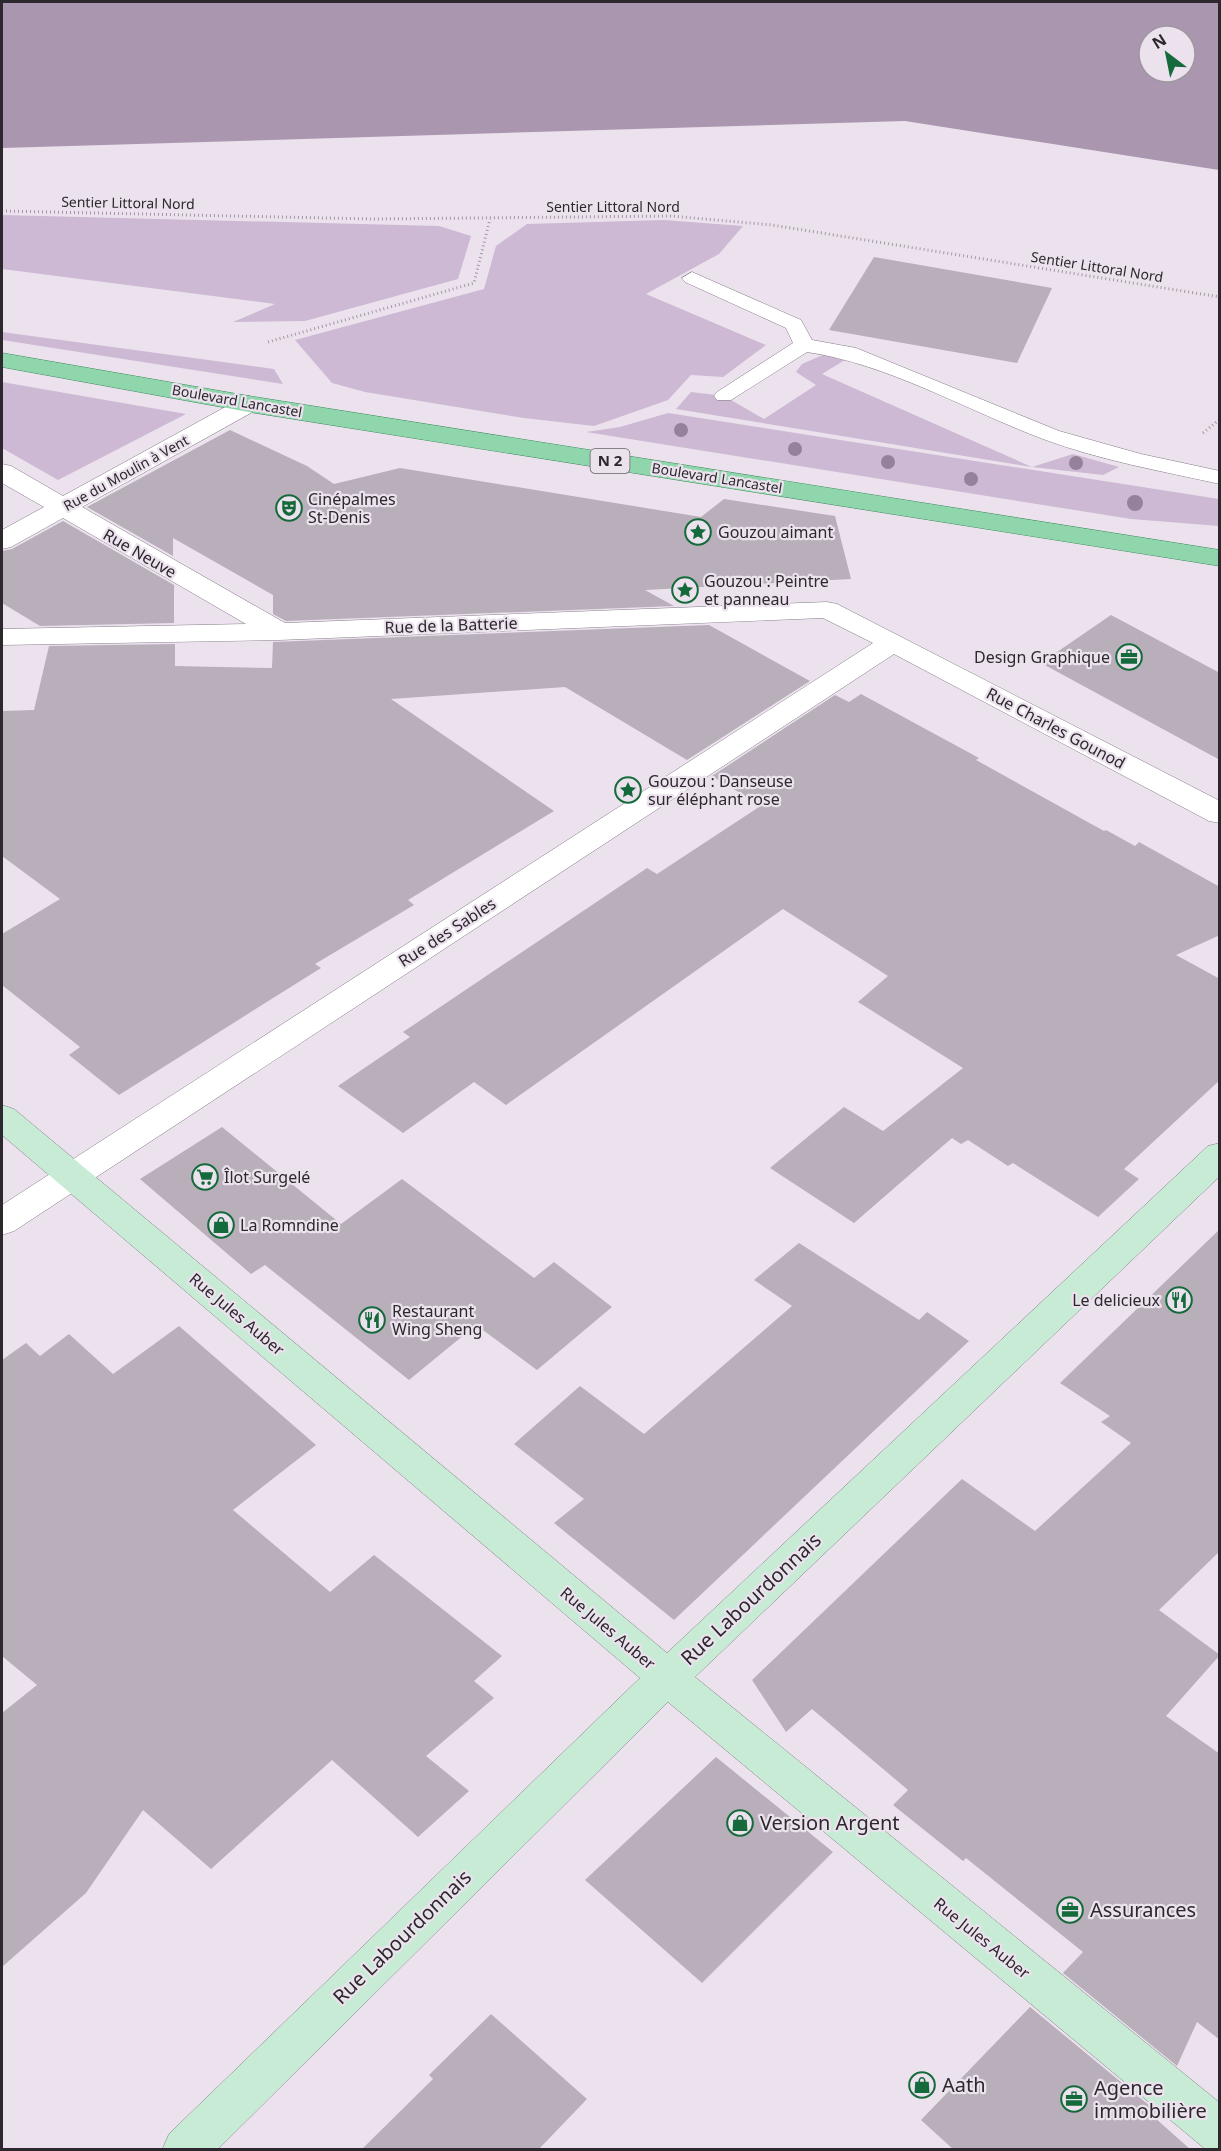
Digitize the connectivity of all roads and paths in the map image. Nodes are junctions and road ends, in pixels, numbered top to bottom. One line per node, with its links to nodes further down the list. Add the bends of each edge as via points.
1 (2, 211): 2 (path, Sentier Littoral Nord)
2 (490, 219): 4 (path, Sentier Littoral Nord, via 670,216 772,225); 5 (path, via 474,283)
3 (693, 278): 7 (lane, via 794,324)
4 (1220, 297)
5 (268, 342)
6 (2, 345): 15 (main road, Boulevard Lancastel / N 2)
7 (804, 345): 9 (lane); 12 (lane, via 849,352 1052,435)
8 (2, 360): 10 (main road, Boulevard Lancastel / N 2)
9 (724, 396)
10 (249, 404): 13 (street, Rue du Moulin à Vent); 16 (main road, Boulevard Lancastel / N 2)
11 (2, 472): 13 (street, Rue Neuve)
12 (1220, 478)
13 (61, 508): 14 (street, Rue du Moulin à Vent); 17 (street, Rue Neuve)
14 (2, 541)
15 (1220, 541)
16 (1220, 558)
17 (279, 632): 18 (street, Rue de la Batterie); 19 (street, Rue de la Batterie, via 827,610)
18 (2, 637)
19 (893, 642): 20 (street, Rue Charles Gounod); 23 (street, Rue des Sables)
20 (1220, 814)
21 (2, 1117): 23 (street, Rue Jules Auber)
22 (1220, 1155): 25 (street, Rue Labourdonnais)
23 (73, 1176): 24 (street, Rue des Sables); 25 (street, Rue Jules Auber)
24 (2, 1222)
25 (667, 1677): 26 (street, Rue Jules Auber); 27 (street, Rue Labourdonnais)
26 (1220, 2132)
27 (185, 2150)

